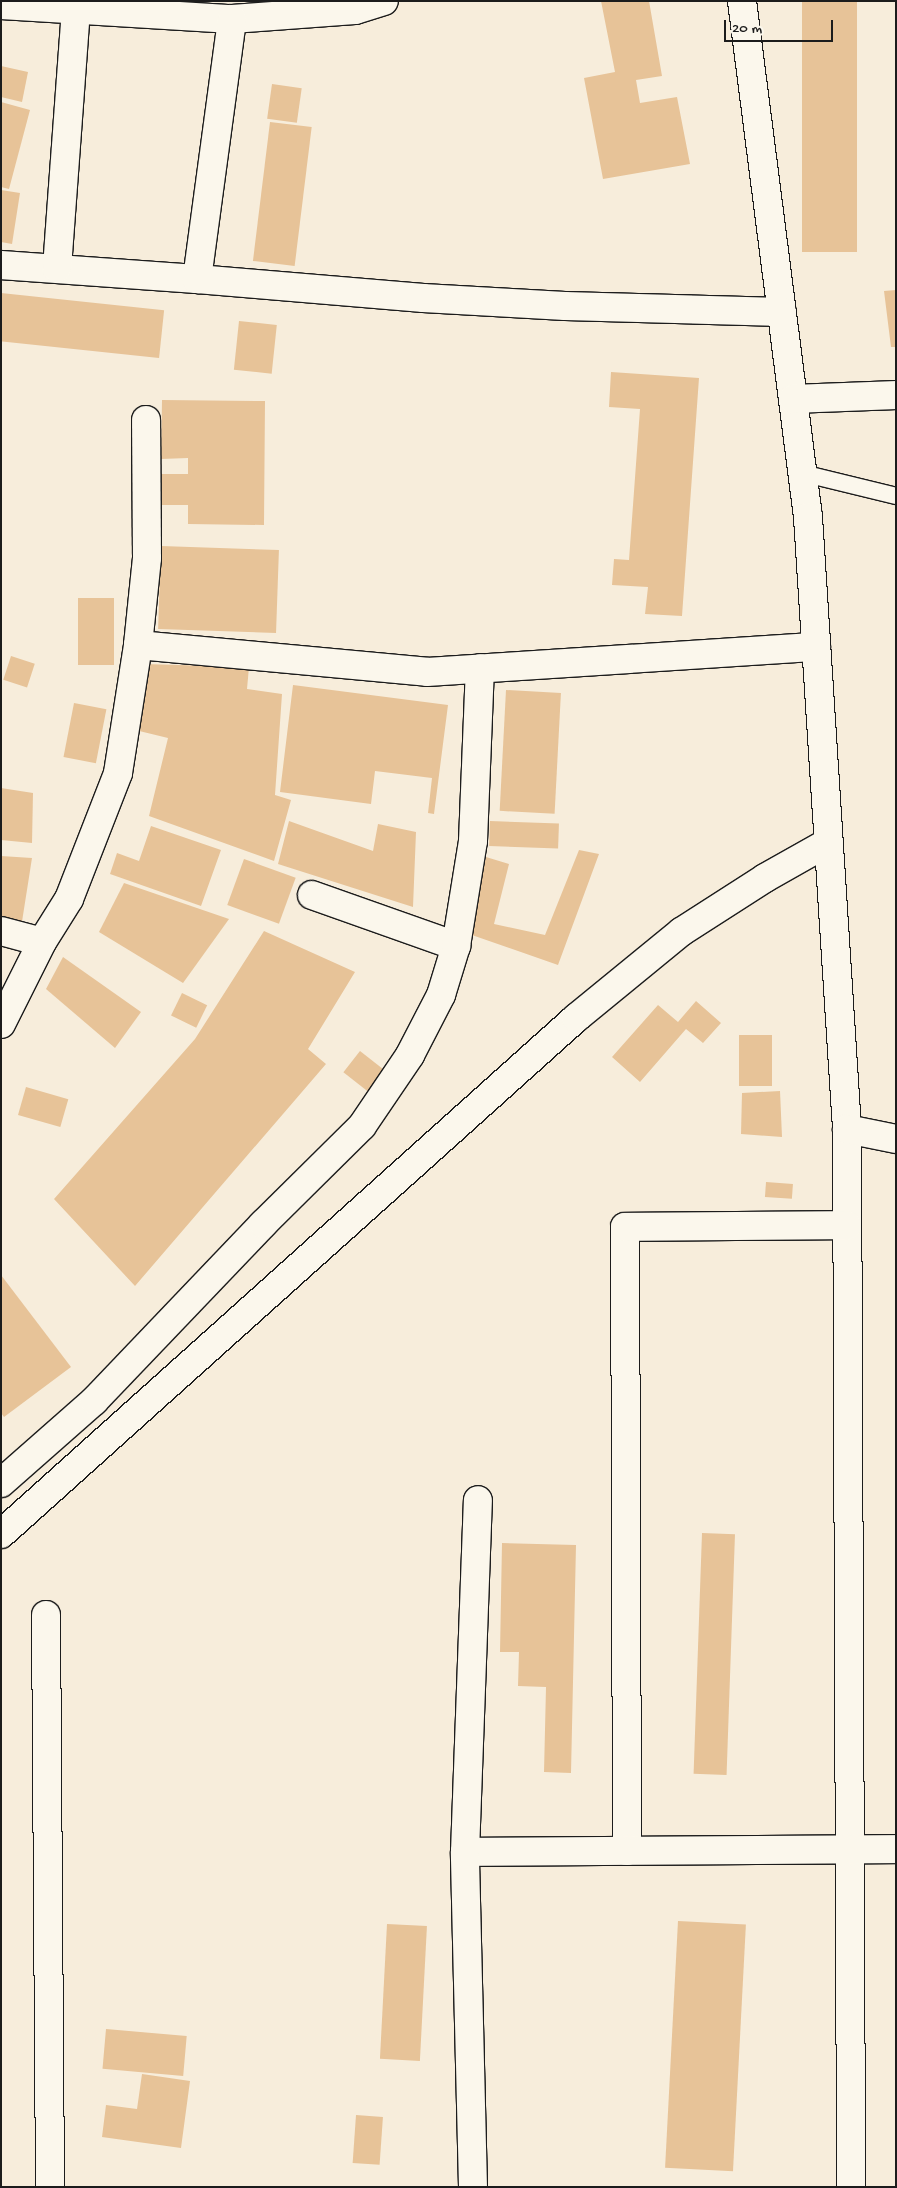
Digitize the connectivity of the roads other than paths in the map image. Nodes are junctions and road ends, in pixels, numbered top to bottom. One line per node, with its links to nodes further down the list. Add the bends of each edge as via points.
1 (384, 1): 4 (street)
2 (742, 1): 10 (street)
3 (1, 5): 5 (street)
4 (354, 5): 6 (street)
5 (76, 9): 6 (street); 8 (street)
6 (232, 19): 9 (street)
7 (1, 265): 8 (street)
8 (57, 268): 9 (street)
9 (197, 278): 10 (street, via 423,298)
10 (782, 312): 12 (street)
11 (896, 395): 12 (street)
12 (793, 399): 14 (street)
13 (146, 420): 16 (street, via 147,558)
14 (802, 473): 15 (lane); 17 (street)
15 (896, 496)
16 (138, 645): 18 (street, via 427,672); 22 (street, via 118,773 69,898)
17 (816, 646): 18 (street); 19 (street)
18 (480, 668): 23 (street, via 473,841)
19 (829, 842): 25 (street); 30 (street, via 681,932 576,1018)
20 (312, 895): 23 (street)
21 (1, 931): 22 (street)
22 (42, 942): 24 (street)
23 (456, 946): 28 (street, via 437,1004 410,1054 362,1126 263,1224 94,1401)
24 (1, 1024)
25 (847, 1129): 26 (street); 27 (street)
26 (896, 1139)
27 (847, 1225): 32 (street); 34 (street, via 626,1226)
28 (1, 1483)
29 (478, 1500): 35 (street)
30 (1, 1534)
31 (46, 1615): 36 (street)
32 (850, 1848): 33 (street); 34 (street); 38 (street)
33 (896, 1849)
34 (627, 1851): 35 (street)
35 (465, 1852): 37 (street)
36 (50, 2187)
37 (473, 2187)
38 (851, 2187)

